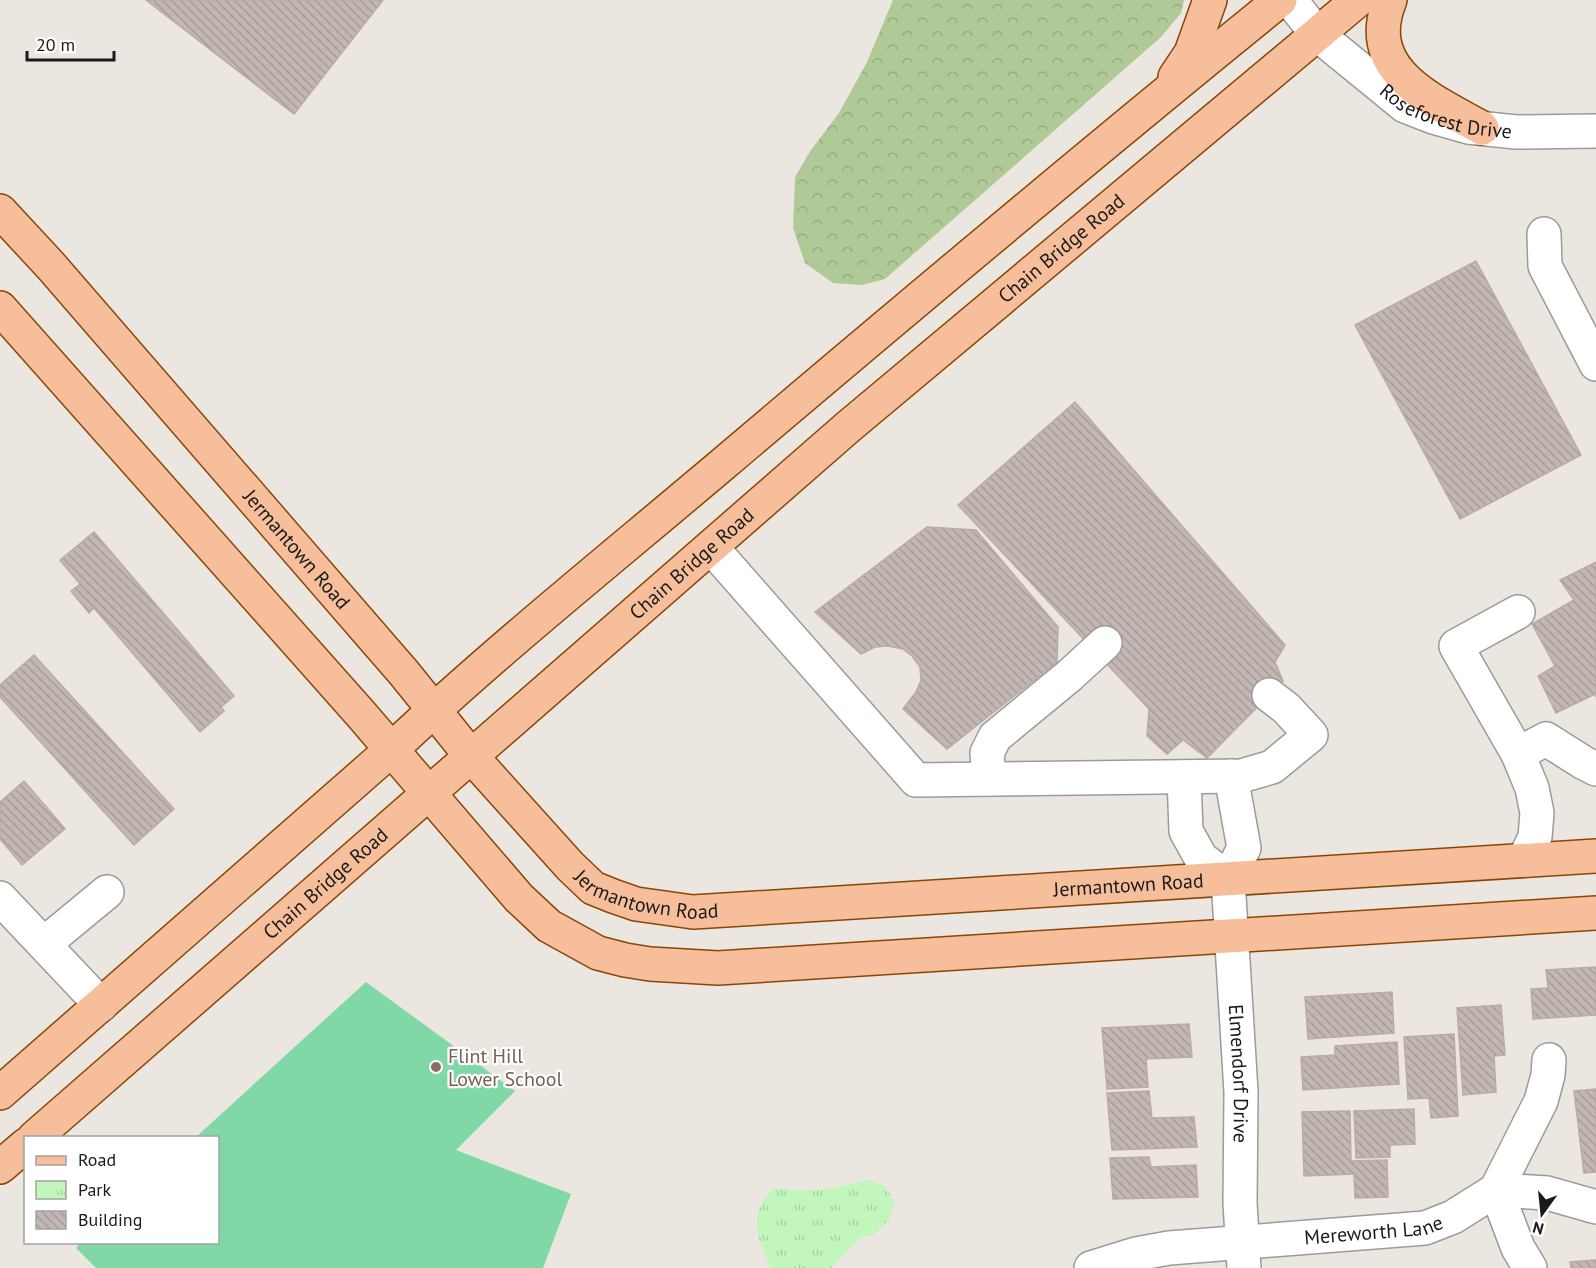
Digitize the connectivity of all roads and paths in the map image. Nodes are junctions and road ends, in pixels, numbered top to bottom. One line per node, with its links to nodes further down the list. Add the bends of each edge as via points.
1 (1210, 0): 7 (main road, via 1191,53)
2 (1280, 0): 7 (main road)
3 (1290, 0): 6 (street, Roseforest Drive)
4 (1358, 0): 6 (main road, Chain Bridge Road)
5 (1390, 0): 8 (main road, via 1382,31 1388,55 1399,74 1419,93)
6 (1318, 35): 8 (street, Roseforest Drive, via 1405,106); 14 (main road, Chain Bridge Road)
7 (1165, 93): 18 (main road)
8 (1482, 128): 9 (street, Roseforest Drive, via 1516,132)
9 (1596, 131)
10 (0, 210): 18 (main road, Jermantown Road)
11 (1544, 234): 13 (street, via 1545,266)
12 (0, 308): 19 (main road)
13 (1596, 364)
14 (711, 547): 21 (main road, Chain Bridge Road); 25 (street, via 916,780)
15 (1518, 612): 20 (street, via 1456,646)
16 (1105, 643): 25 (street, via 995,737 987,753)
17 (1269, 695): 23 (street, via 1311,735 1272,767)
18 (435, 710): 19 (main road); 21 (main road, Jermantown Road)
19 (392, 750): 26 (main road); 35 (main road)
20 (1518, 754): 22 (street, via 1546,739); 28 (street, via 1537,813 1535,837)
21 (471, 756): 26 (main road, Chain Bridge Road); 29 (main road, Jermantown Road, via 593,888 636,904 693,912)
22 (1596, 769)
23 (1231, 776): 24 (street); 29 (street, via 1244,848)
24 (1184, 777): 25 (street); 29 (street, via 1186,831 1201,858)
25 (990, 779)
26 (429, 794): 33 (main road, via 519,898 549,926 598,953 625,960 729,968); 38 (main road, Chain Bridge Road)
27 (1596, 856): 28 (main road, Jermantown Road)
28 (1524, 860): 29 (main road, Jermantown Road)
29 (1228, 879): 33 (street, Elmendorf Drive)
30 (107, 892): 34 (street)
31 (0, 898): 34 (street)
32 (1596, 913): 33 (main road)
33 (1232, 935): 43 (street, Elmendorf Drive, via 1241,1092)
34 (44, 944): 35 (street)
35 (101, 1005): 37 (main road)
36 (1549, 1060): 41 (street, via 1541,1101)
37 (0, 1093)
38 (35, 1136)
39 (24, 1147): 40 (main road)
40 (0, 1167)
41 (1496, 1190): 42 (street, via 1547,1193); 43 (street, Mereworth Lane, via 1453,1217 1425,1228); 45 (street, via 1518,1248)
42 (1596, 1207)
43 (1243, 1255): 44 (street, Mereworth Lane, via 1169,1248)
44 (1091, 1268)
45 (1530, 1268)

